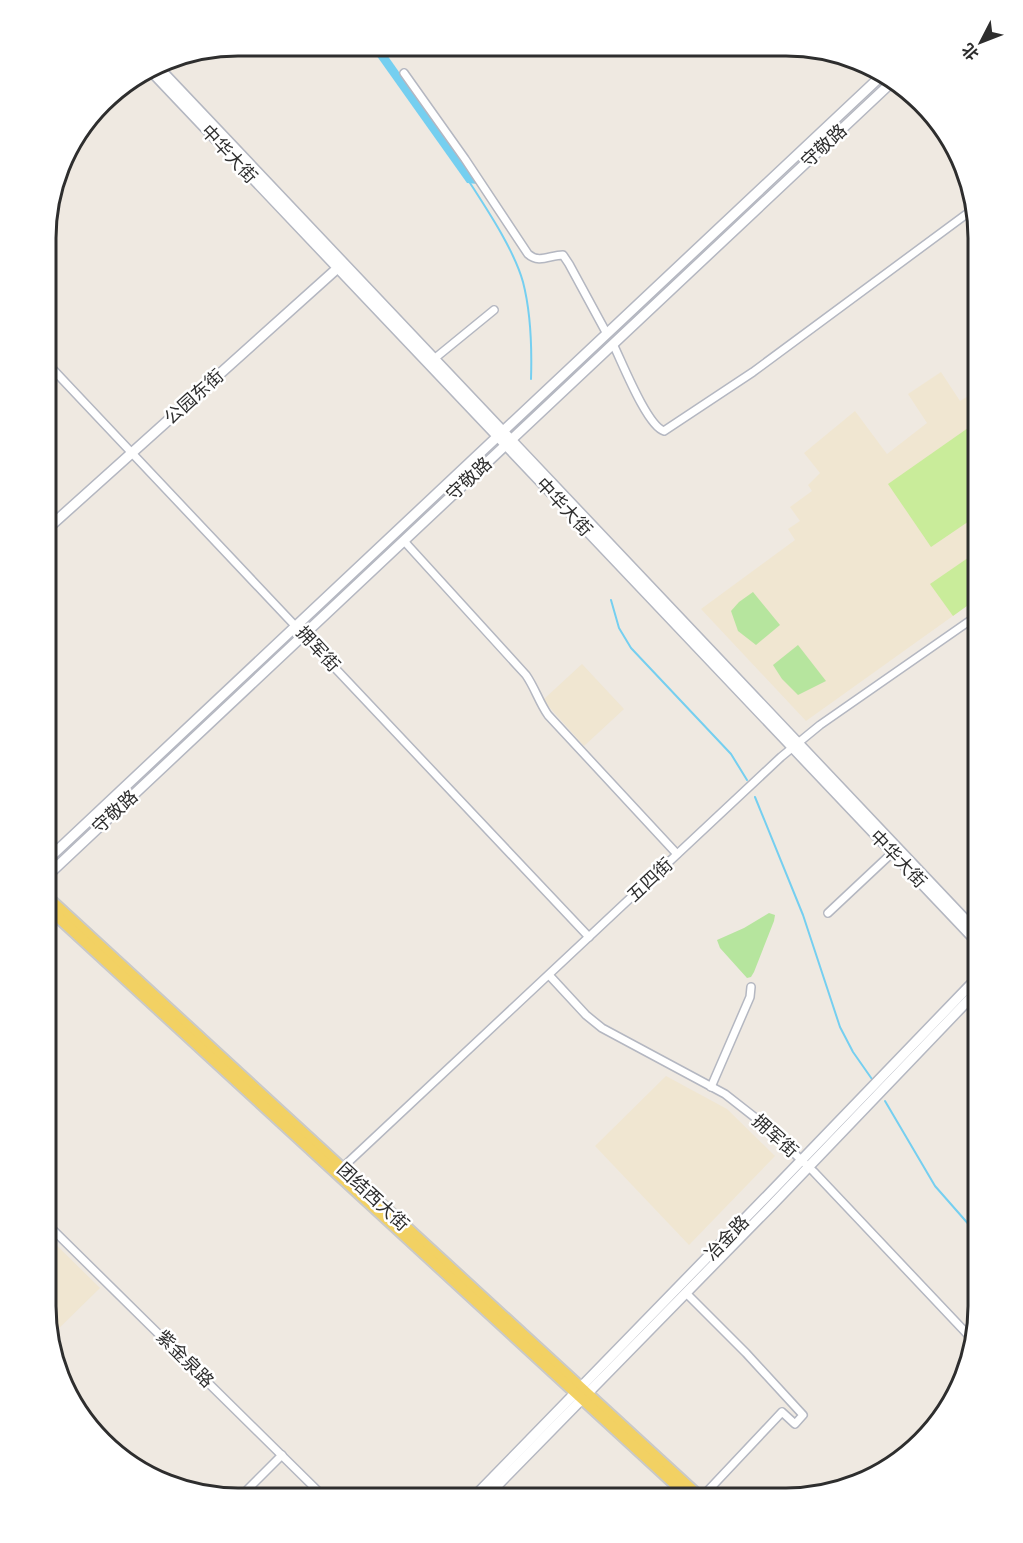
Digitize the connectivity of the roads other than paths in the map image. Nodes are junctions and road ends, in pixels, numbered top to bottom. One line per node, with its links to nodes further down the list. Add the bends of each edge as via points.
1 (162, 72): 7 (street, 中华大街)
2 (404, 73): 9 (street, via 528,254 540,260 562,255)
3 (155, 76): 7 (street, 中华大街)
4 (876, 80): 9 (street, 守敬路)
5 (887, 87): 10 (street, 守敬路)
6 (966, 215): 10 (street, via 753,372 664,430 649,418)
7 (340, 265): 11 (street, 中华大街); 13 (street, 中华大街); 15 (street, 公园东街)
8 (494, 310): 11 (street)
9 (607, 334): 13 (street, 守敬路)
10 (613, 344): 14 (street, 守敬路)
11 (434, 359): 13 (street, 中华大街)
12 (56, 372): 15 (street, 拥军街)
13 (500, 434): 14 (street, 中华大街); 19 (street, 守敬路)
14 (508, 443): 17 (street, 守敬路); 21 (street, 中华大街)
15 (132, 452): 16 (street, 公园东街); 19 (street, 拥军街)
16 (56, 521)
17 (404, 541): 20 (street, 守敬路); 24 (street, via 526,675 548,715)
18 (968, 622): 21 (street, 五四街)
19 (296, 626): 20 (street, 拥军街); 22 (street, 守敬路)
20 (304, 634): 25 (street, 守敬路); 31 (street, 拥军街)
21 (795, 746): 23 (street, 中华大街); 24 (street, 五四街); 29 (street, 中华大街)
22 (56, 852)
23 (892, 853): 27 (street); 30 (street, 中华大街)
24 (677, 854): 31 (street, 五四街)
25 (56, 868)
26 (56, 905): 38 (main road, 团结西大街)
27 (828, 914)
28 (56, 915): 42 (main road, 团结西大街)
29 (967, 922)
30 (967, 932)
31 (589, 937): 32 (street, 五四街)
32 (549, 975): 36 (street, 拥军街, via 602,1028); 38 (street, 五四街)
33 (751, 987): 36 (street)
34 (967, 988): 37 (street, 冶金路)
35 (967, 1001): 37 (street, 冶金路)
36 (711, 1087): 37 (street, 拥军街, via 741,1106)
37 (805, 1163): 40 (street, 冶金路); 41 (street, 拥军街); 42 (street, 冶金路)
38 (342, 1168): 42 (main road, 团结西大街)
39 (56, 1233): 43 (street, 紫金泉路)
40 (686, 1293): 42 (street, 冶金路); 50 (street, via 803,1415 795,1424 782,1412)
41 (965, 1332)
42 (582, 1393): 46 (street, 冶金路); 47 (street, 冶金路); 48 (main road, 团结西大街); 49 (main road, 团结西大街)
43 (282, 1455): 44 (street); 45 (street, 紫金泉路)
44 (249, 1488)
45 (315, 1488)
46 (483, 1488)
47 (494, 1488)
48 (680, 1488)
49 (690, 1488)
50 (710, 1488)

